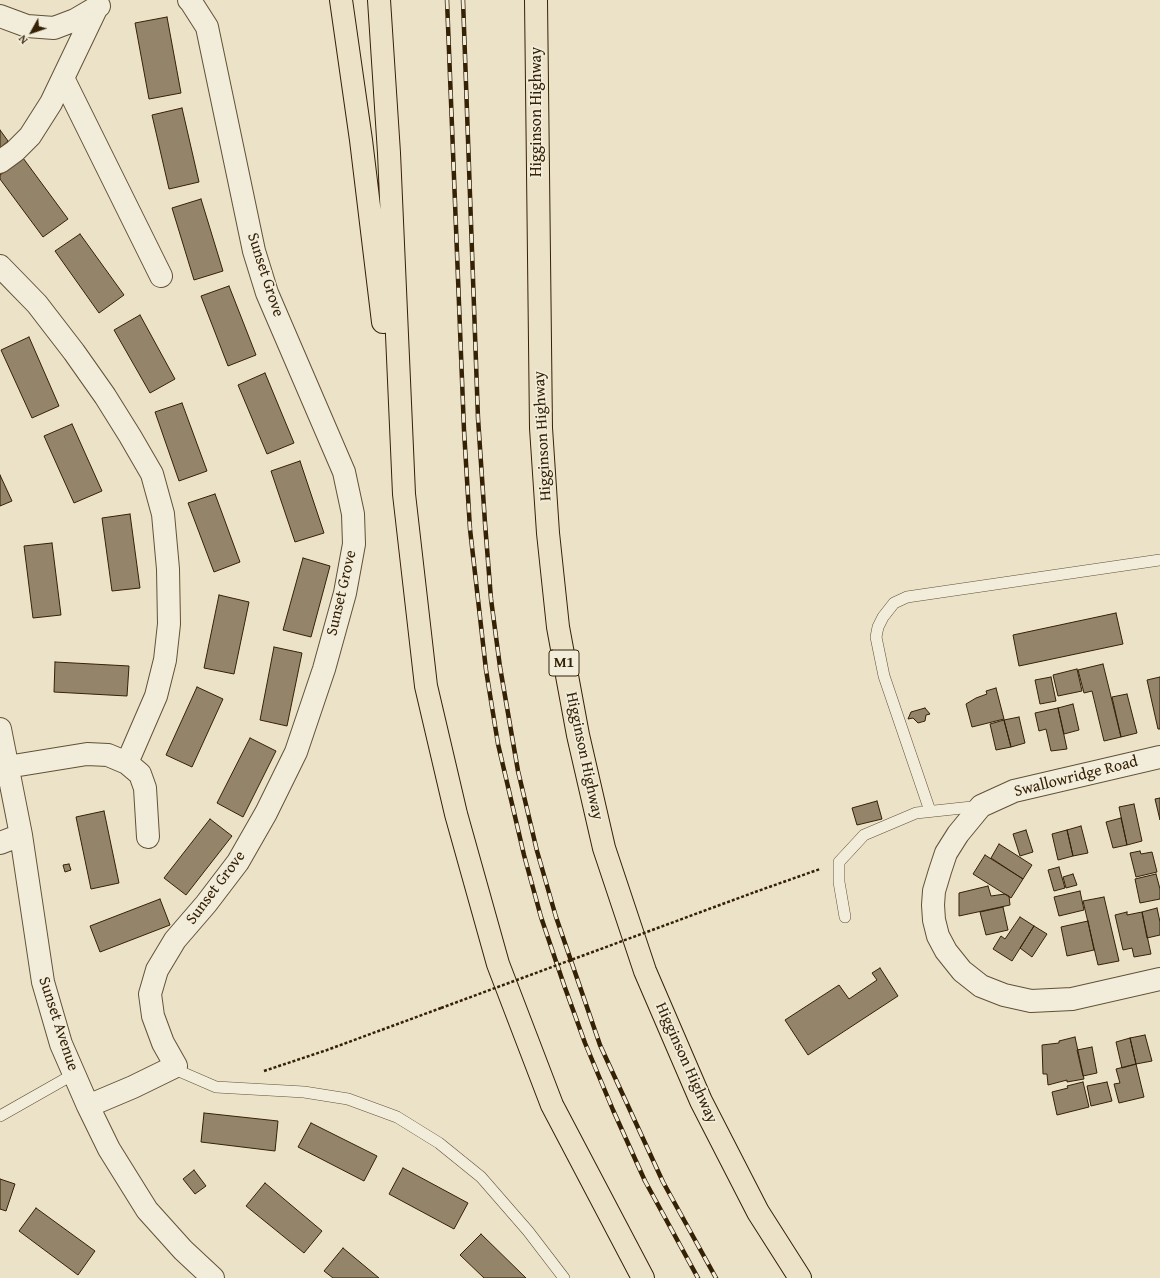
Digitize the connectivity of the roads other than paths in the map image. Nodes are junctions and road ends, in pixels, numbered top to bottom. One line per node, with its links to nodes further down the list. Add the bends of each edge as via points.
1 (189, 0): 24 (street, Sunset Grove, via 207,27 254,250 267,292 344,472 353,514 354,544 345,593 296,752 266,814 238,862 175,940 157,970 150,994 153,1016 163,1043 176,1066)
2 (341, 0): 11 (highway, via 361,140)
3 (379, 0): 11 (highway)
4 (536, 0): 31 (highway, Higginson Highway / M1, via 541,428 558,627 578,735 604,848 645,971 701,1100 758,1212)
5 (102, 3): 6 (street, via 75,20 54,28 27,26); 7 (street)
6 (0, 16)
7 (63, 78): 8 (street, via 30,136); 10 (street)
8 (0, 162)
9 (0, 266): 15 (street, via 38,304 105,396 152,474 163,514 169,624 165,660 156,696)
10 (161, 276)
11 (404, 494): 30 (highway, via 426,686 456,814 498,964 552,1105)
12 (1160, 560): 18 (lane, via 907,597 894,604 883,617 876,638 884,676)
13 (0, 729): 16 (street, Sunset Avenue)
14 (1160, 757): 17 (street, Swallowridge Road, via 1014,791)
15 (128, 762): 16 (street, via 108,755 87,754); 20 (street, via 140,774 145,788)
16 (8, 767): 19 (street, Sunset Avenue)
17 (981, 806): 18 (lane); 23 (street, Swallowridge Road, via 946,853 934,891 934,920 938,936 962,971 981,986 1004,995 1031,1001 1072,999)
18 (930, 811): 22 (lane, via 916,813 864,835 839,862 839,882)
19 (21, 835): 21 (street); 25 (street, Sunset Avenue, via 43,982 61,1044)
20 (148, 837)
21 (0, 843)
22 (846, 917)
23 (1160, 979)
24 (172, 1068): 26 (street); 29 (lane, via 216,1087 304,1092 348,1099 397,1116 439,1143 481,1177 528,1231)
25 (74, 1074): 26 (street, Sunset Avenue); 27 (lane)
26 (88, 1106): 28 (street, Sunset Avenue, via 109,1149 148,1210)
27 (0, 1116)
28 (213, 1278)
29 (564, 1278)
30 (643, 1278)
31 (800, 1278)

